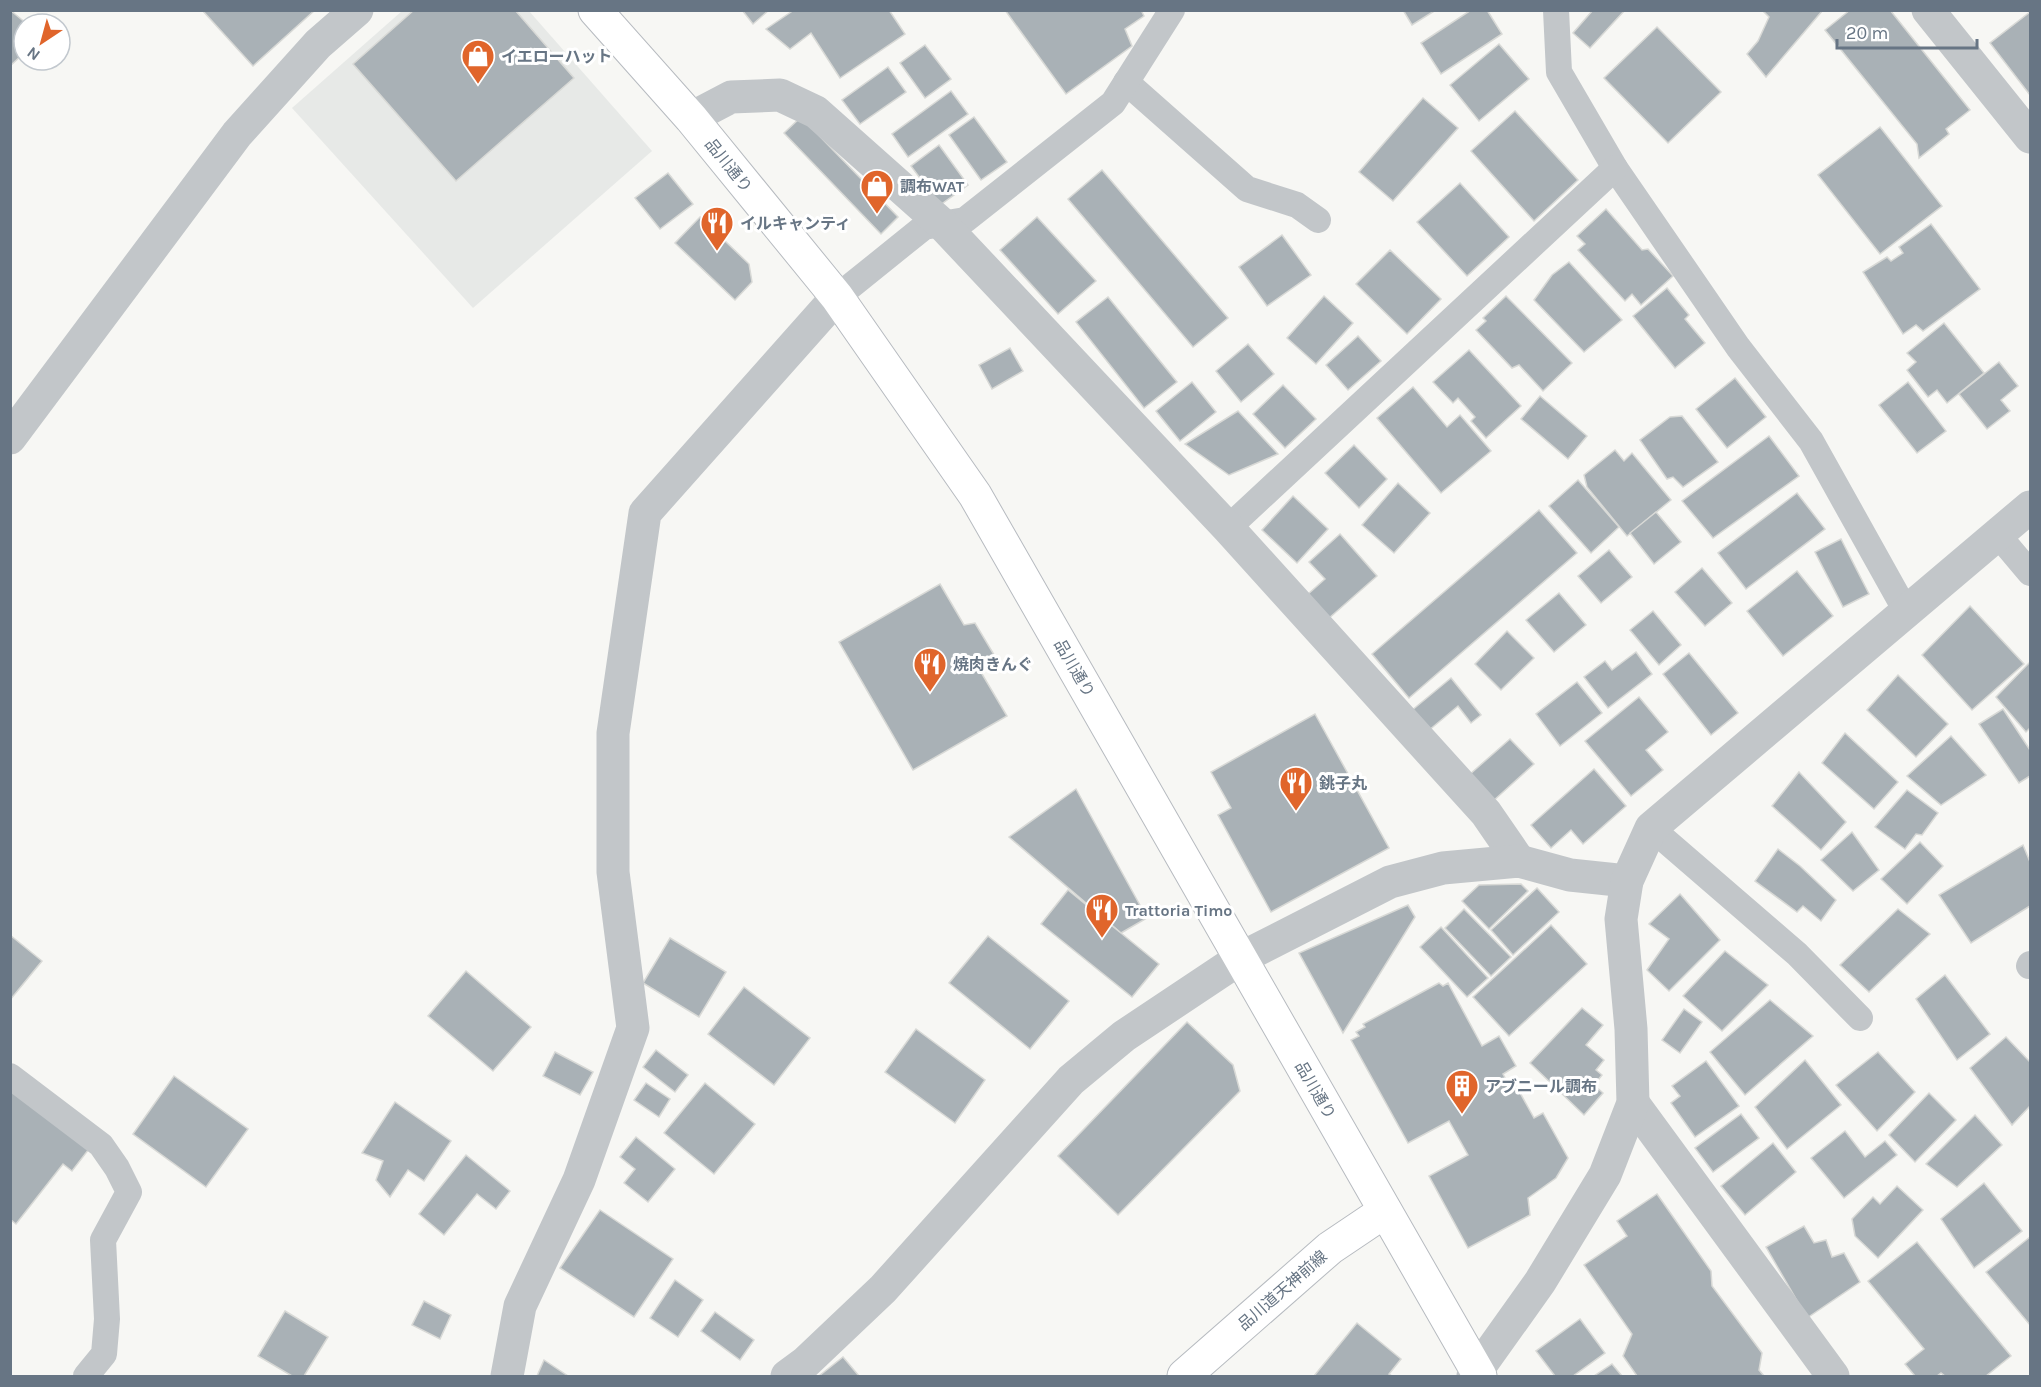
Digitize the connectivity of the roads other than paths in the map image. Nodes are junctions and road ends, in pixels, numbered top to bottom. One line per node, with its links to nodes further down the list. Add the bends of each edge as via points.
1 (357, 10): 13 (street, via 318,44 237,134)
2 (595, 10): 7 (street, 品川通り)
3 (1172, 10): 6 (lane)
4 (1556, 10): 9 (lane, via 1559,72)
5 (1928, 10): 8 (street)
6 (1126, 82): 10 (lane, via 1247,189 1297,205); 11 (lane, via 1113,103 965,220)
7 (691, 117): 11 (street, via 731,97 780,96 816,112); 12 (street, 品川通り)
8 (2031, 137)
9 (1615, 168): 15 (lane); 18 (lane, via 1738,347 1811,441)
10 (1318, 220)
11 (942, 224): 12 (lane, via 924,227); 15 (street)
12 (837, 297): 22 (street, 品川通り, via 975,495); 29 (street, via 645,513 613,733 613,872 633,1029 579,1180 520,1306)
13 (10, 438)
14 (2031, 507): 16 (street)
15 (1228, 528): 20 (street, via 1486,813)
16 (1998, 535): 17 (lane); 18 (street)
17 (2031, 573)
18 (1906, 613): 19 (street)
19 (1651, 828): 21 (street); 23 (lane, via 1797,954)
20 (1520, 861): 21 (street, via 1570,875); 22 (street, via 1443,868 1390,882)
21 (1627, 881): 25 (street, via 1622,919)
22 (1241, 958): 26 (street, 品川通り); 30 (street, via 1124,1036 1071,1080 883,1289)
23 (1860, 1018)
24 (10, 1076): 28 (lane, via 101,1145 129,1192 103,1240 107,1319 104,1354)
25 (1633, 1103): 27 (street, via 1605,1175 1540,1282); 32 (street)
26 (1385, 1211): 27 (street, 品川通り); 31 (street, 品川道天神前線, via 1330,1248)
27 (1476, 1375)
28 (86, 1377)
29 (507, 1377)
30 (787, 1377)
31 (1184, 1377)
32 (1833, 1377)

